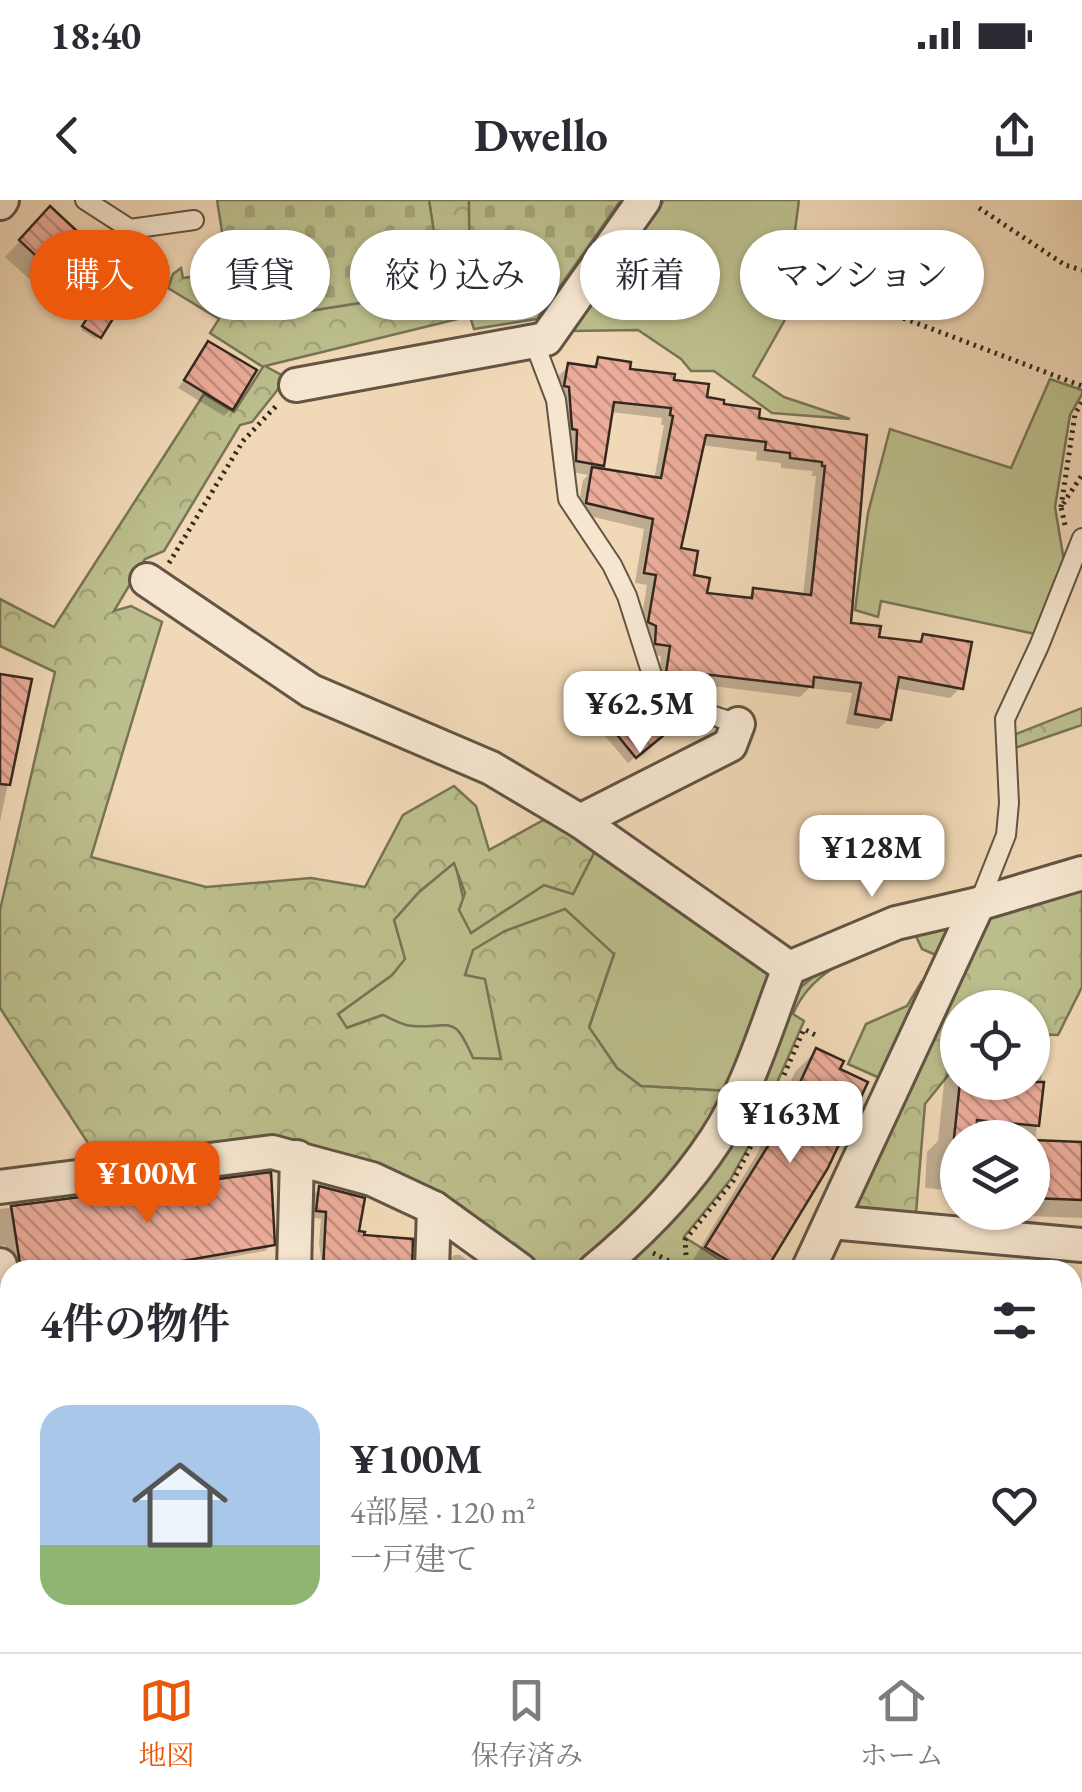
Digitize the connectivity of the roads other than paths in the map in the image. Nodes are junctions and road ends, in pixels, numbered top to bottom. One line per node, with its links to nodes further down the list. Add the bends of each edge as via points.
1 (84, 200): 3 (lane, via 130,229)
2 (644, 200): 4 (street, via 546,339)
3 (194, 220)
4 (534, 342): 5 (street); 8 (lane, via 556,400 568,499 612,564 652,678 675,703)
5 (296, 385)
6 (1082, 538): 11 (lane, via 1004,719 1006,835)
7 (147, 580): 9 (street, via 312,692 491,768)
8 (738, 724): 9 (street, via 730,745)
9 (580, 821): 12 (street)
10 (1082, 873): 11 (street)
11 (978, 904): 12 (street, via 896,923); 16 (street)
12 (789, 968): 21 (street, via 716,1139 650,1220)
13 (297, 1157): 14 (street, via 272,1152); 15 (street); 18 (street)
14 (0, 1187)
15 (434, 1208): 19 (street); 20 (street)
16 (831, 1222): 17 (street); 22 (street)
17 (1082, 1246)
18 (294, 1260)
19 (432, 1260)
20 (506, 1260)
21 (606, 1260)
22 (813, 1260)

